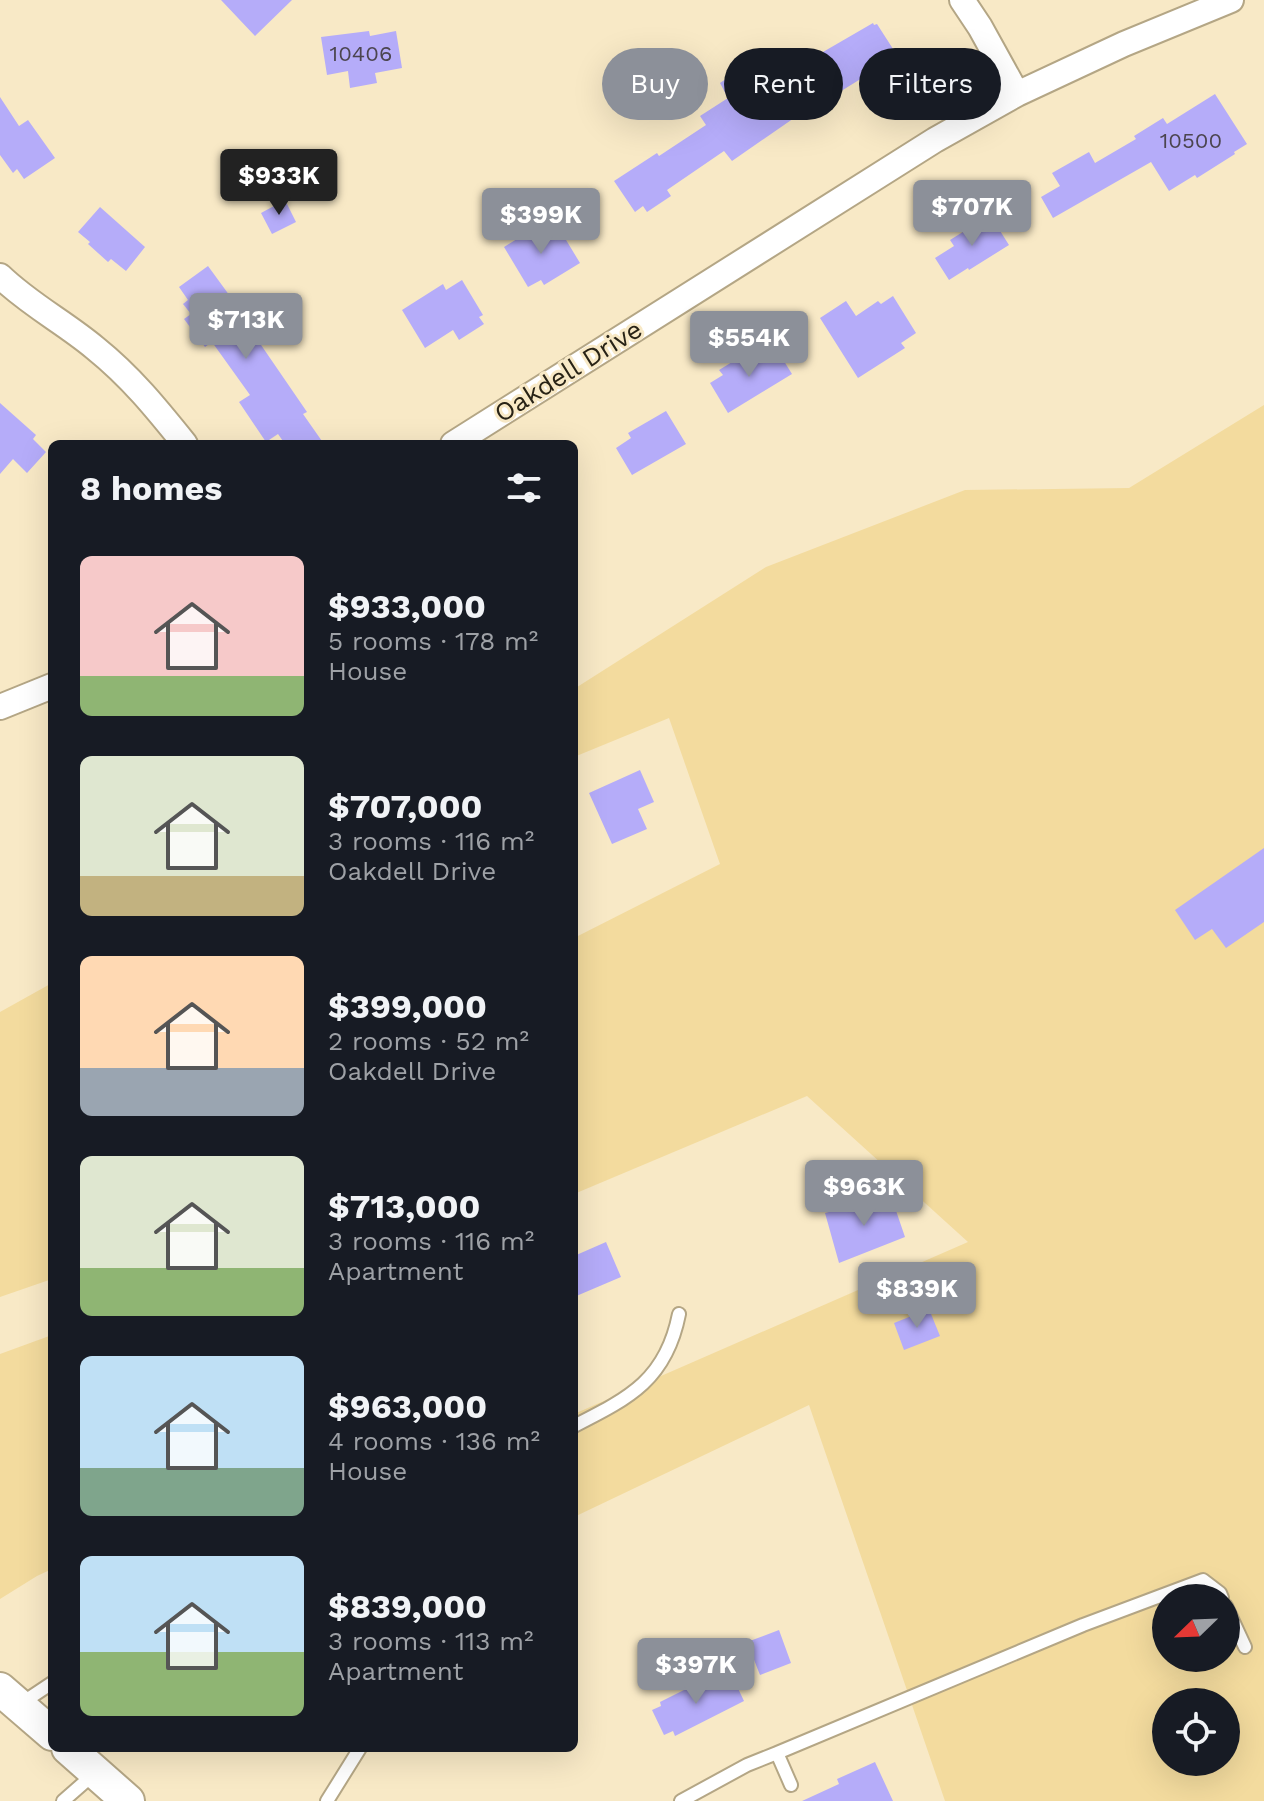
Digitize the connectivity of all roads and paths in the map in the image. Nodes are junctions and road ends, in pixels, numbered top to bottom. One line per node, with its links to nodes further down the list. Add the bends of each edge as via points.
1 (962, 0): 3 (street)
2 (1231, 0): 3 (street, Oakdell Drive)
3 (1017, 94): 6 (street, Oakdell Drive, via 935,140)
4 (0, 276): 5 (street, via 129,378)
5 (182, 440)
6 (459, 440)
7 (48, 688): 8 (street)
8 (0, 707)
9 (679, 1314): 10 (lane, via 663,1359 645,1383)
10 (578, 1424)
11 (1152, 1599): 19 (lane)
12 (1240, 1636): 13 (lane)
13 (1245, 1647)
14 (48, 1684): 15 (lane)
15 (10, 1697): 16 (main road)
16 (48, 1730)
17 (72, 1752): 20 (main road)
18 (358, 1752): 24 (lane)
19 (777, 1753): 21 (lane); 25 (lane)
20 (95, 1773): 22 (lane); 23 (main road)
21 (791, 1785)
22 (63, 1801)
23 (128, 1801)
24 (327, 1801)
25 (681, 1801)

